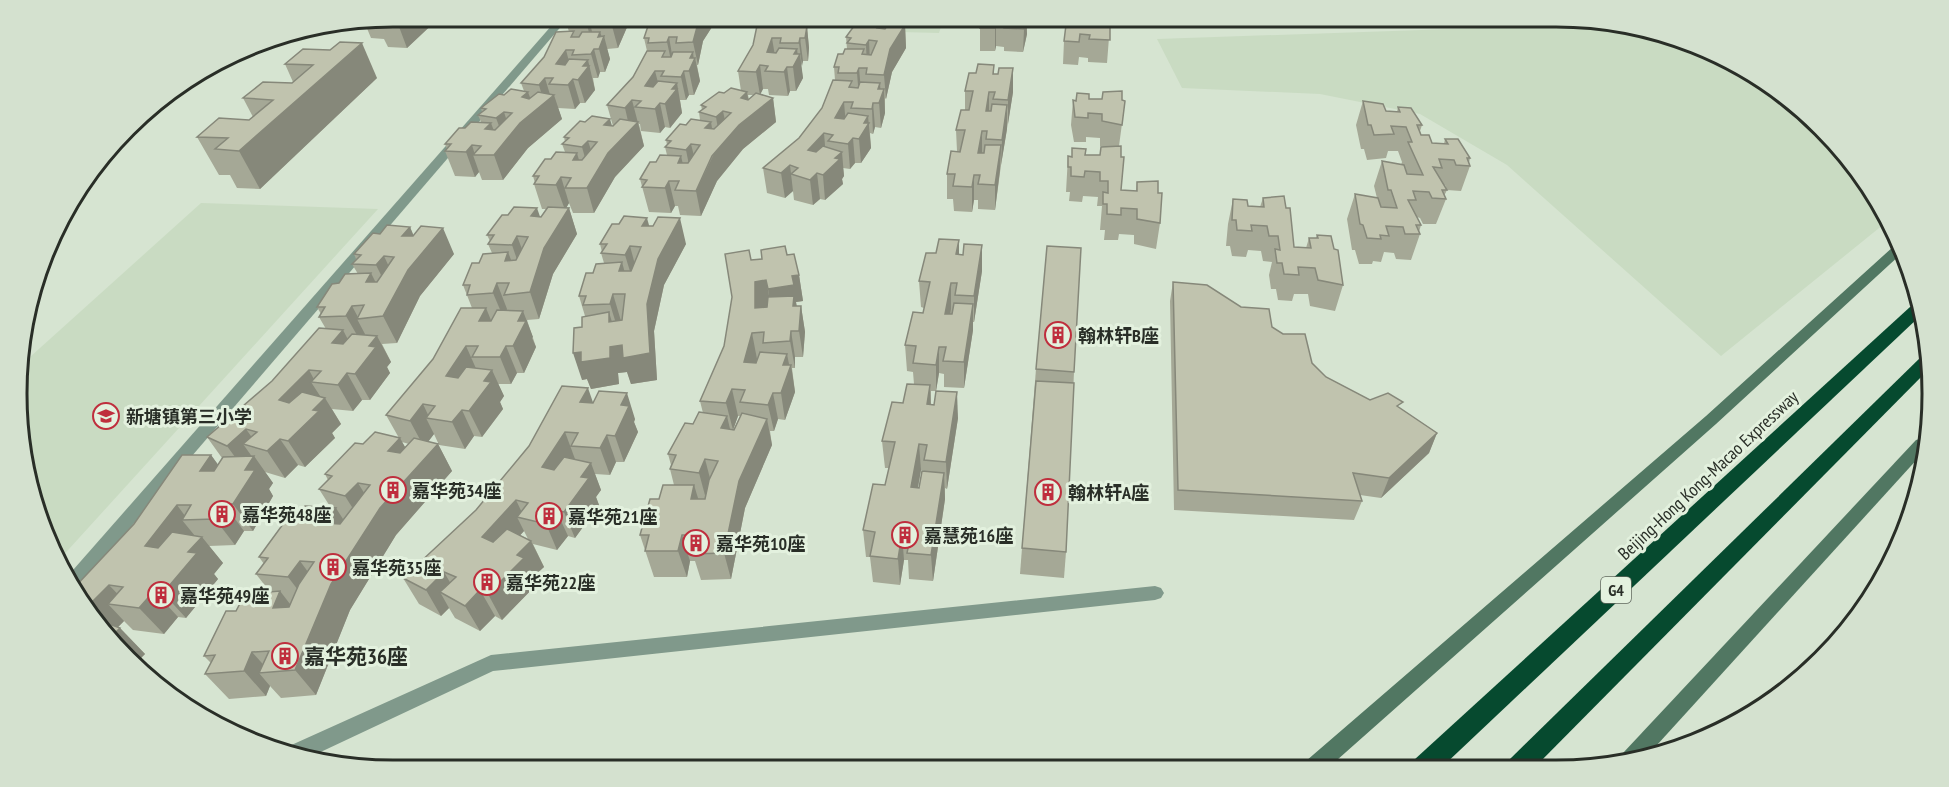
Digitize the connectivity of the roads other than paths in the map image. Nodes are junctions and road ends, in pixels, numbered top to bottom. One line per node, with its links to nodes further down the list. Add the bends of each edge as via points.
1 (556, 27): 6 (street)
2 (1894, 253): 10 (street, via 1711,420)
3 (1913, 314): 11 (highway, Beijing-Hong Kong-Macao Expressway / G4)
4 (1921, 367): 12 (highway)
5 (1918, 449): 9 (street)
6 (77, 578)
7 (1155, 593): 8 (street, via 491,663)
8 (304, 749)
9 (1639, 750)
10 (1322, 760)
11 (1432, 760)
12 (1526, 760)

